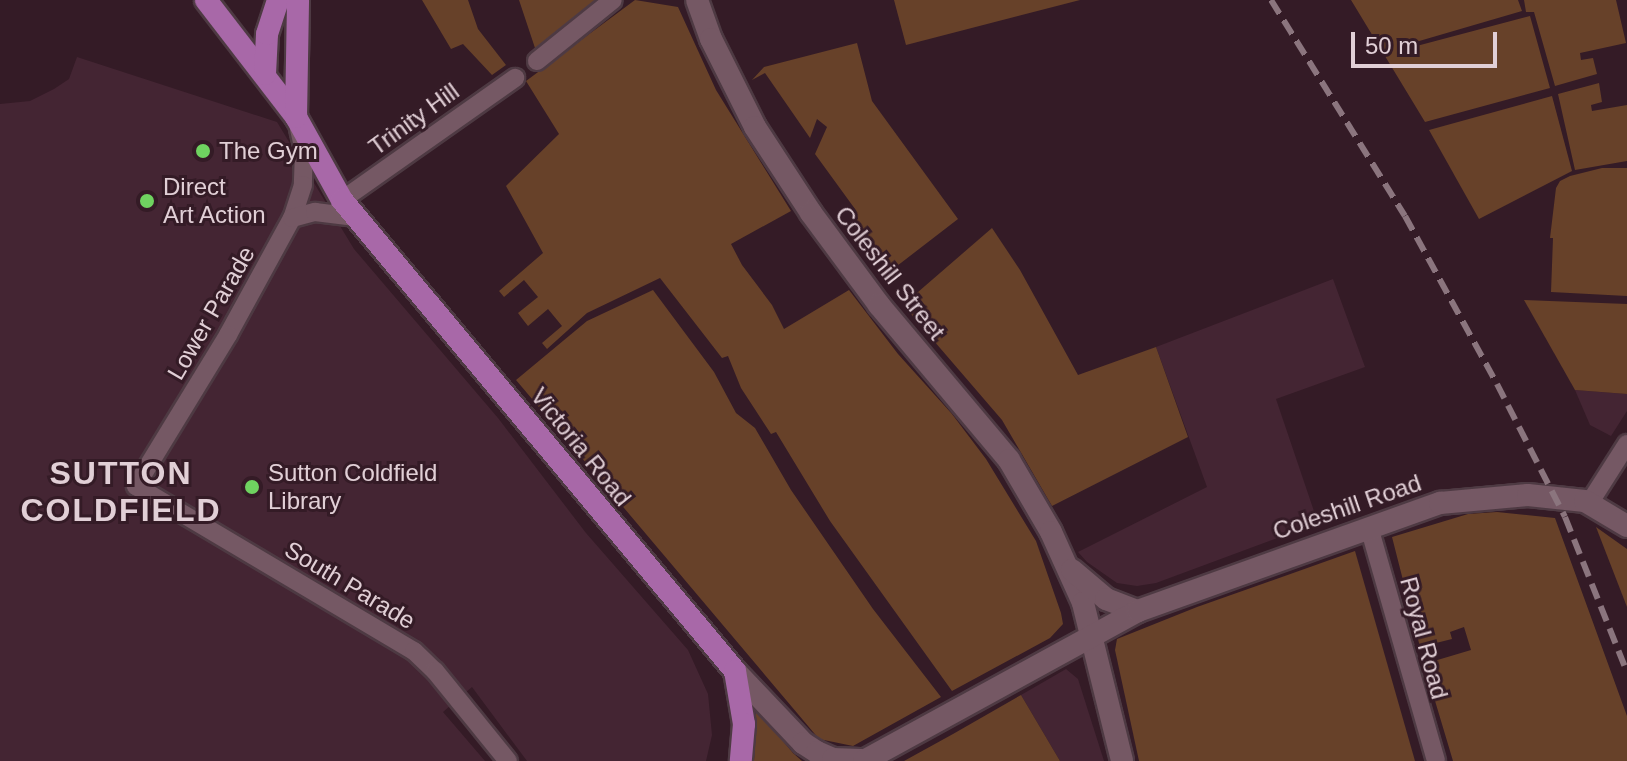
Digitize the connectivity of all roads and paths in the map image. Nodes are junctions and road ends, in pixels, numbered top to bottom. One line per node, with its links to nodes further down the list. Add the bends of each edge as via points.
1 (206, 0): 7 (main road, Victoria Road)
2 (278, 0): 7 (main road, via 267,34)
3 (298, 0): 9 (main road)
4 (613, 0): 6 (street)
5 (697, 0): 17 (street, Coleshill Street, via 755,127 811,213 879,305 1009,460)
6 (537, 61)
7 (265, 74): 9 (main road, Victoria Road)
8 (515, 78): 10 (street, Trinity Hill)
9 (296, 117): 10 (main road, Victoria Road); 11 (street, Lower Parade, via 304,151 303,185)
10 (349, 209): 11 (street); 20 (main road, Victoria Road)
11 (292, 218): 13 (street, Lower Parade)
12 (1627, 444): 14 (street)
13 (136, 486): 22 (street, South Parade, via 414,651)
14 (1590, 502): 15 (street, Coleshill Road); 16 (street, Coleshill Road, via 1528,495 1483,498 1440,503)
15 (1627, 526)
16 (1369, 527): 18 (street, Coleshill Road); 25 (street, Royal Road)
17 (1065, 563): 18 (street, Coleshill Street, via 1106,599); 19 (street, Coleshill Street)
18 (1138, 611): 19 (street, Coleshill Road)
19 (1092, 635): 21 (street, Victoria Road); 24 (street, Coleshill Street)
20 (735, 671): 21 (street, Victoria Road, via 803,743 833,759); 23 (main road, via 744,724)
21 (865, 760)
22 (508, 761)
23 (741, 761)
24 (1122, 761)
25 (1436, 761)

